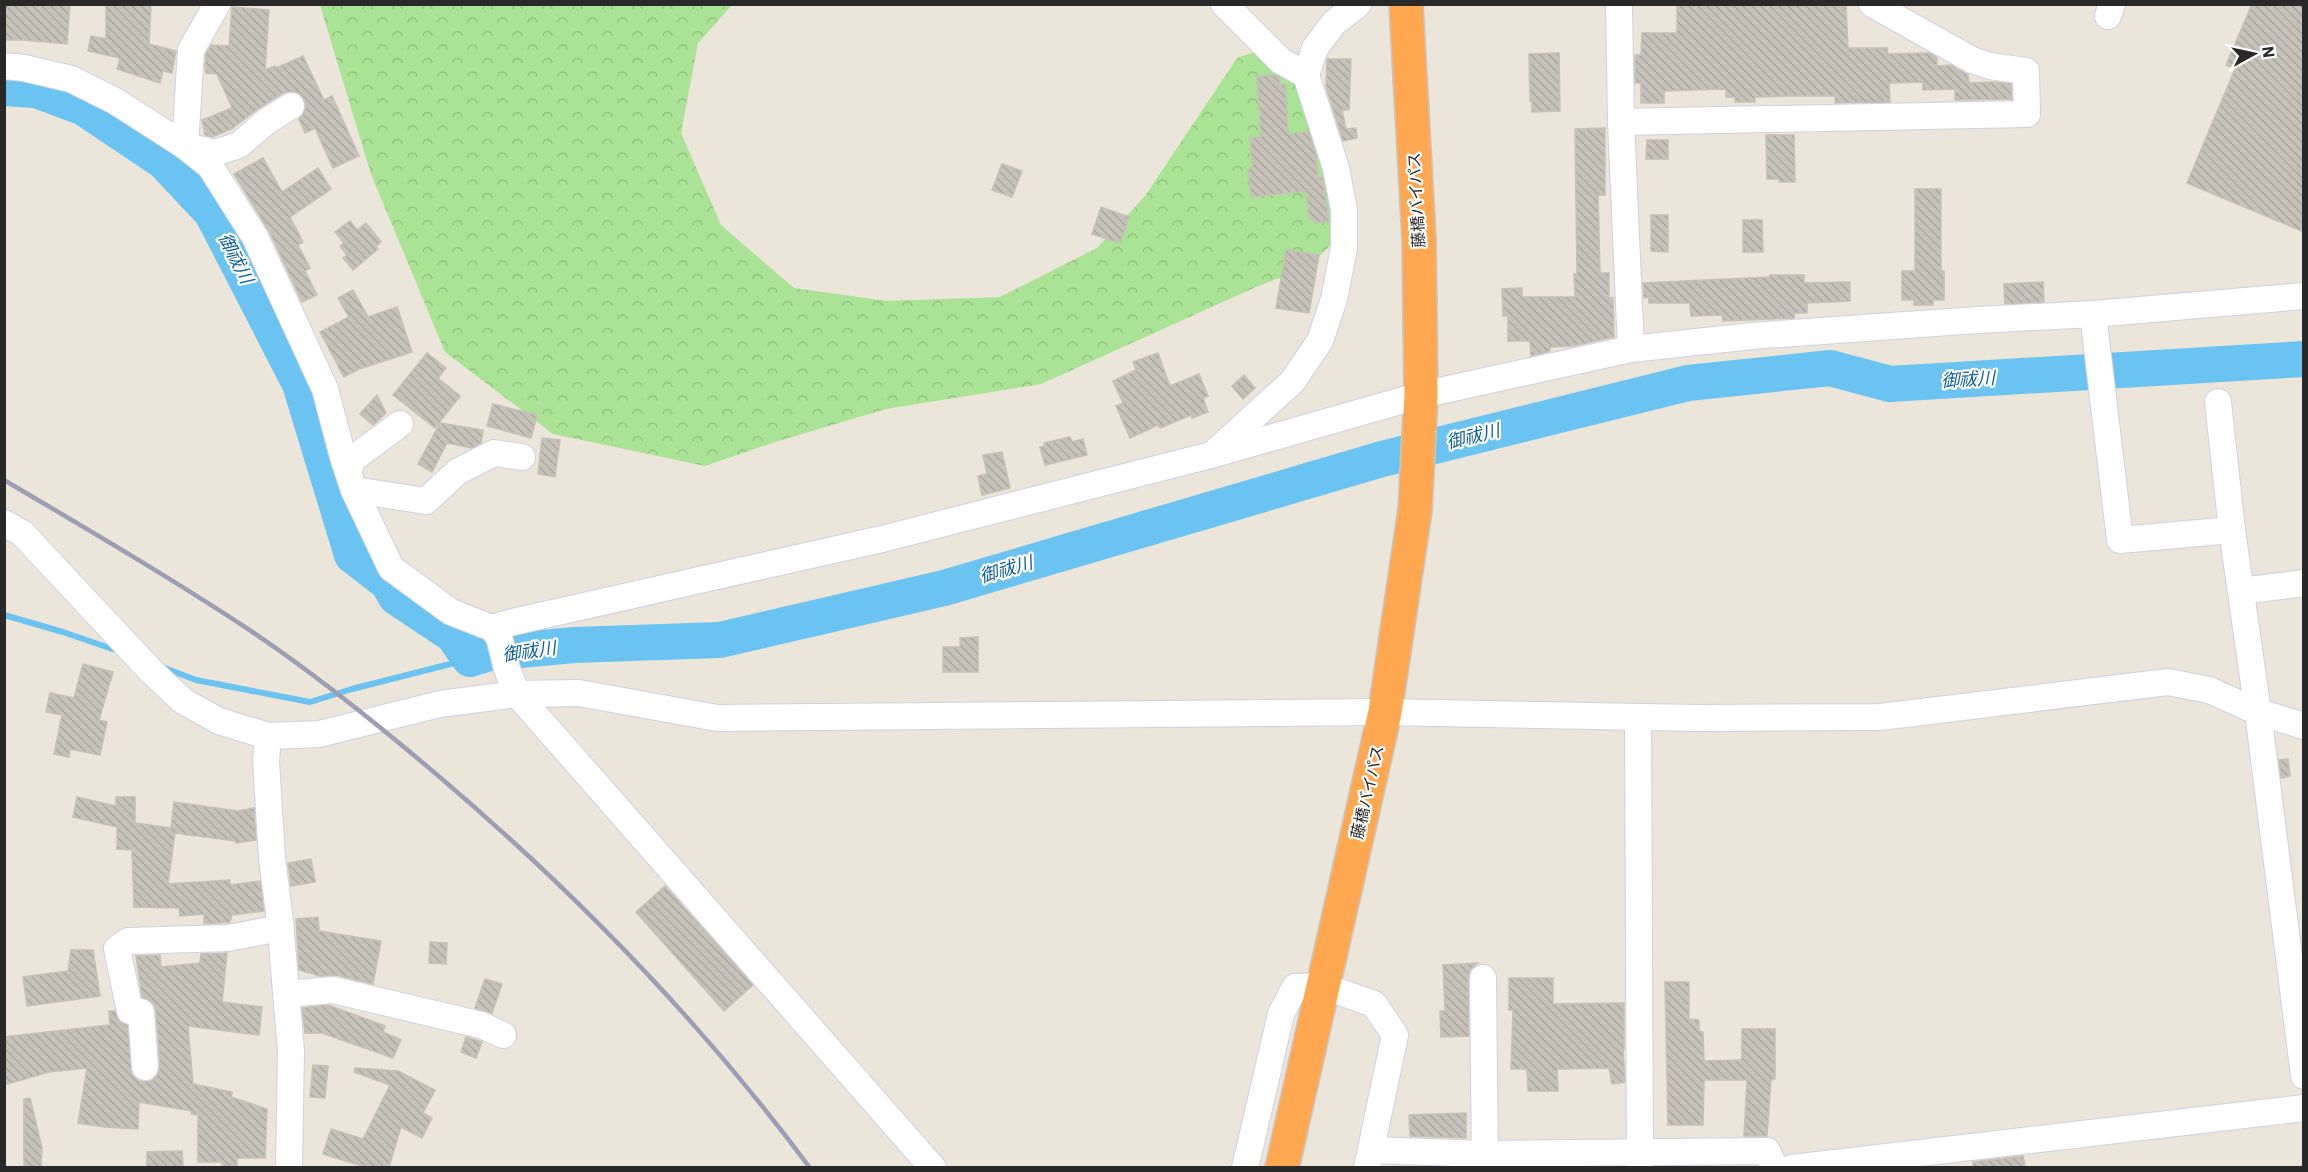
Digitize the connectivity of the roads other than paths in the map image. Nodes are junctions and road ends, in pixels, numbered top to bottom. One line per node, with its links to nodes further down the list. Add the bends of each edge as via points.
1 (217, 4): 11 (street, via 192,50)
2 (1224, 4): 8 (street, via 1281,61)
3 (1358, 4): 8 (street, via 1334,23 1315,48)
4 (1406, 4): 16 (highway, 藤橋バイパス, via 1419,239)
5 (1619, 4): 10 (street)
6 (1872, 4): 10 (street, via 1972,60 2026,71 2027,114)
7 (4, 66): 11 (street, via 71,79 115,101)
8 (1306, 75): 18 (street, via 1336,168 1344,210 1344,248 1334,299 1320,341 1292,382)
9 (291, 106): 11 (street, via 239,145 215,153)
10 (1621, 122): 14 (street)
11 (185, 146): 20 (street, via 210,166 255,237 325,389)
12 (2304, 296): 13 (street)
13 (2093, 314): 14 (street, via 1764,335); 22 (street, via 2120,540)
14 (1631, 349): 16 (street)
15 (2218, 402): 22 (street)
16 (1421, 403): 18 (street); 27 (highway, 藤橋バイパス, via 1415,510)
17 (400, 423): 20 (street, via 354,458)
18 (1211, 456): 25 (street)
19 (522, 457): 20 (street, via 494,453 457,472 426,501)
20 (351, 480): 25 (street, via 391,568 451,612)
21 (4, 523): 31 (street, via 22,533 183,701 219,721)
22 (2232, 530): 24 (street)
23 (2304, 583): 24 (street)
24 (2241, 591): 28 (street)
25 (495, 632): 26 (street)
26 (518, 694): 27 (street, via 579,693 717,718); 31 (street, via 440,704 319,734); 45 (street)
27 (1385, 712): 29 (street); 35 (highway, 藤橋バイパス)
28 (2258, 712): 29 (street, via 2209,690 2168,682 1880,717); 30 (street); 33 (street)
29 (1638, 717): 42 (street)
30 (2304, 726)
31 (268, 736): 32 (street, via 272,858)
32 (280, 928): 36 (street); 38 (street, via 228,938 129,941 117,949 130,1011 141,1012)
33 (2294, 931): 39 (street)
34 (1483, 978): 43 (street)
35 (1323, 986): 41 (street, via 1374,1004 1395,1035); 46 (street, via 1295,987 1281,1014); 47 (highway, 藤橋バイパス)
36 (286, 994): 37 (street, via 333,990 481,1025); 44 (street, via 291,1051)
37 (503, 1035)
38 (145, 1068)
39 (2304, 1076)
40 (2304, 1108): 49 (street)
41 (1369, 1159): 43 (street)
42 (1640, 1160): 43 (street); 48 (street, via 1767,1151)
43 (1485, 1161)
44 (284, 1167)
45 (933, 1167)
46 (1245, 1167)
47 (1282, 1167)
48 (1775, 1167)
49 (1792, 1167)

